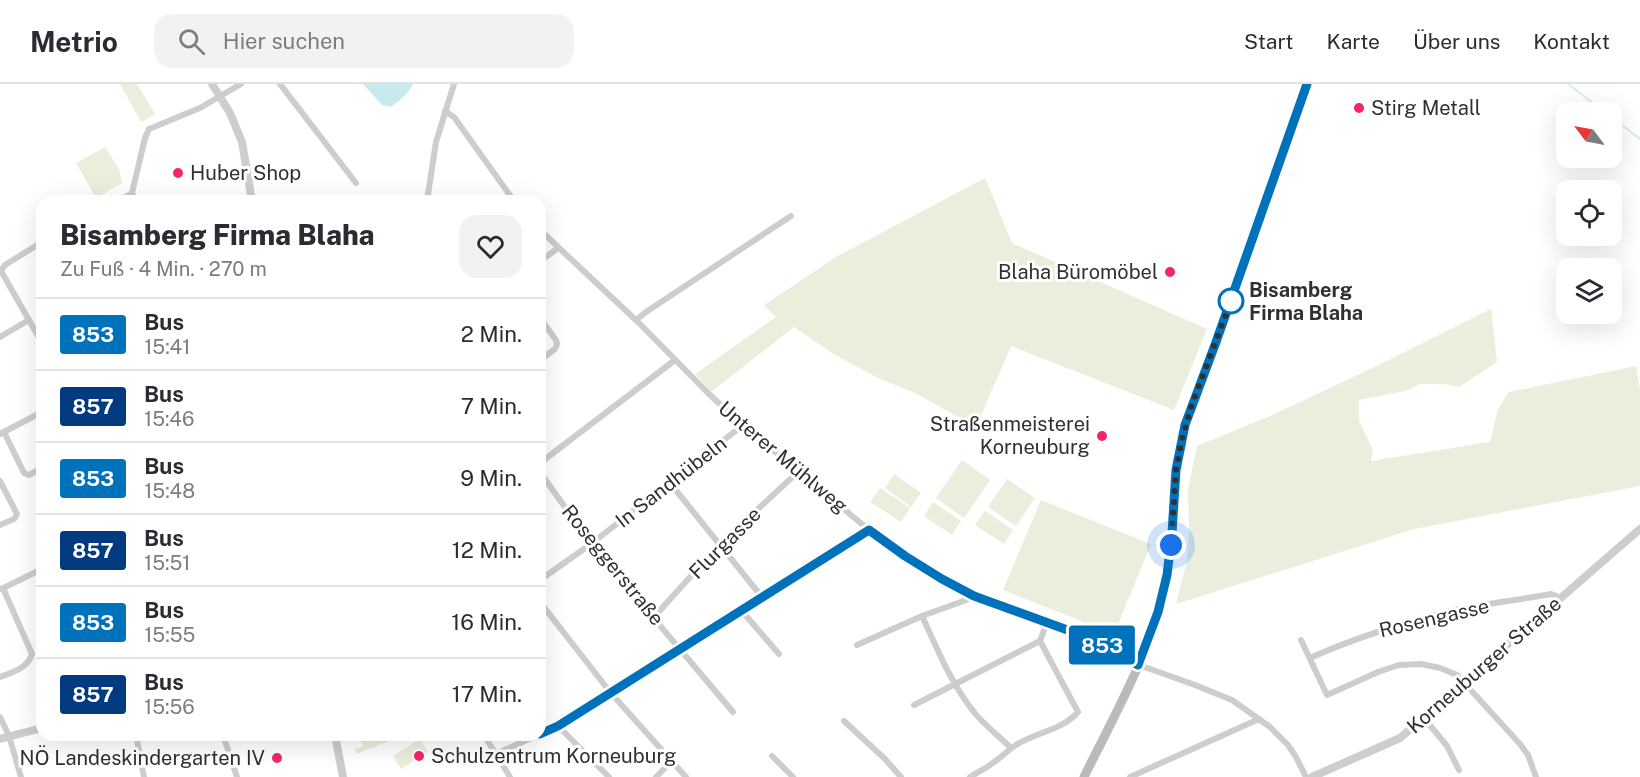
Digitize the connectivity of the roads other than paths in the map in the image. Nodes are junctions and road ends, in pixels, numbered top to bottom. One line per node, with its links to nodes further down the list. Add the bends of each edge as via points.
1 (212, 84): 6 (street)
2 (241, 84): 6 (street)
3 (280, 84): 8 (street)
4 (454, 84): 7 (street)
5 (1307, 84): 58 (main road, via 1185,425 1176,470 1167,575)
6 (220, 97): 9 (street, via 149,129); 11 (street, via 242,142)
7 (445, 111): 12 (street); 13 (street, via 454,117)
8 (356, 183)
9 (132, 193): 10 (street)
10 (129, 195)
11 (251, 195)
12 (428, 195)
13 (510, 195)
14 (791, 216): 21 (street)
15 (546, 236): 17 (street, Unterer Mühlweg)
16 (36, 246): 19 (street, via 5,265)
17 (558, 248): 18 (street); 21 (street, Unterer Mühlweg)
18 (546, 257)
19 (1, 274): 20 (street)
20 (29, 320): 23 (street); 24 (street)
21 (636, 320): 26 (street, Unterer Mühlweg)
22 (546, 326): 25 (street, via 557,346)
23 (36, 332)
24 (0, 337)
25 (546, 356)
26 (675, 360): 28 (street, Unterer Mühlweg); 30 (street)
27 (36, 415): 29 (street)
28 (743, 425): 32 (street, Unterer Mühlweg); 35 (street, In Sandhübeln)
29 (2, 433): 31 (street, via 24,473)
30 (546, 458)
31 (36, 471)
32 (799, 471): 38 (street, Unterer Mühlweg); 40 (street, Flurgasse)
33 (546, 480): 39 (street, Roseggerstraße)
34 (0, 481): 36 (street, via 17,515)
35 (670, 483): 39 (street, In Sandhübeln); 40 (street)
36 (0, 525)
37 (1640, 529): 46 (street, Korneuburger Straße)
38 (869, 530): 44 (street, Unterer Mühlweg, via 914,562); 45 (street)
39 (591, 544): 42 (street, In Sandhübeln); 50 (street, Roseggerstraße)
40 (719, 544): 45 (street); 50 (street, Flurgasse)
41 (36, 572): 43 (street)
42 (546, 576)
43 (1, 589): 59 (street, via 32,654 24,666)
44 (974, 596): 49 (street); 51 (street, Unterer Mühlweg)
45 (762, 597): 47 (street)
46 (1561, 598): 57 (street, Rosengasse, via 1551,594 1453,611 1363,636); 60 (street, Korneuburger Straße)
47 (741, 610): 55 (street); 56 (street)
48 (546, 611): 62 (street)
49 (922, 616): 54 (street); 61 (street)
50 (654, 617): 55 (street, Roseggerstraße)
51 (1047, 622): 53 (street); 58 (street, Unterer Mühlweg, via 1084,636)
52 (1301, 640): 57 (street, Rosengasse)
53 (1040, 641): 61 (street); 79 (street, via 1078,712)
54 (857, 645)
55 (681, 650): 62 (street); 64 (street, Roseggerstraße)
56 (779, 654)
57 (1310, 658): 60 (street, Rosengasse, via 1327,695 1399,665 1440,668)
58 (1138, 665): 67 (street, Unterer Mühlweg, via 1232,700); 95 (main road)
59 (0, 676)
60 (1463, 682): 66 (street, Korneuburger Straße); 99 (street, via 1528,755)
61 (955, 684): 63 (street); 79 (street, via 974,712)
62 (610, 692): 69 (street); 82 (street)
63 (914, 705)
64 (734, 712)
65 (0, 717): 72 (street)
66 (1424, 718): 83 (street, via 1447,746); 98 (street, Korneuburger Straße, via 1400,738)
67 (1259, 719): 96 (street); 97 (street, Unterer Mühlweg, via 1288,745)
68 (844, 721): 93 (street)
69 (558, 726): 71 (street); 89 (street)
70 (36, 729): 72 (street)
71 (546, 731)
72 (9, 736): 73 (street); 84 (street)
73 (0, 739)
74 (137, 741): 85 (street)
75 (225, 741): 86 (street)
76 (336, 741): 87 (street)
77 (488, 741): 80 (street)
78 (524, 741): 80 (street)
79 (1011, 748): 94 (street)
80 (496, 754): 88 (street)
81 (772, 756): 92 (street)
82 (672, 761): 90 (street); 91 (street)
83 (1459, 770)
84 (21, 777)
85 (144, 777)
86 (237, 777)
87 (343, 777)
88 (510, 777)
89 (609, 777)
90 (656, 777)
91 (686, 777)
92 (793, 777)
93 (901, 777)
94 (970, 777)
95 (1084, 777)
96 (1130, 777)
97 (1306, 777)
98 (1312, 777)
99 (1536, 777)

